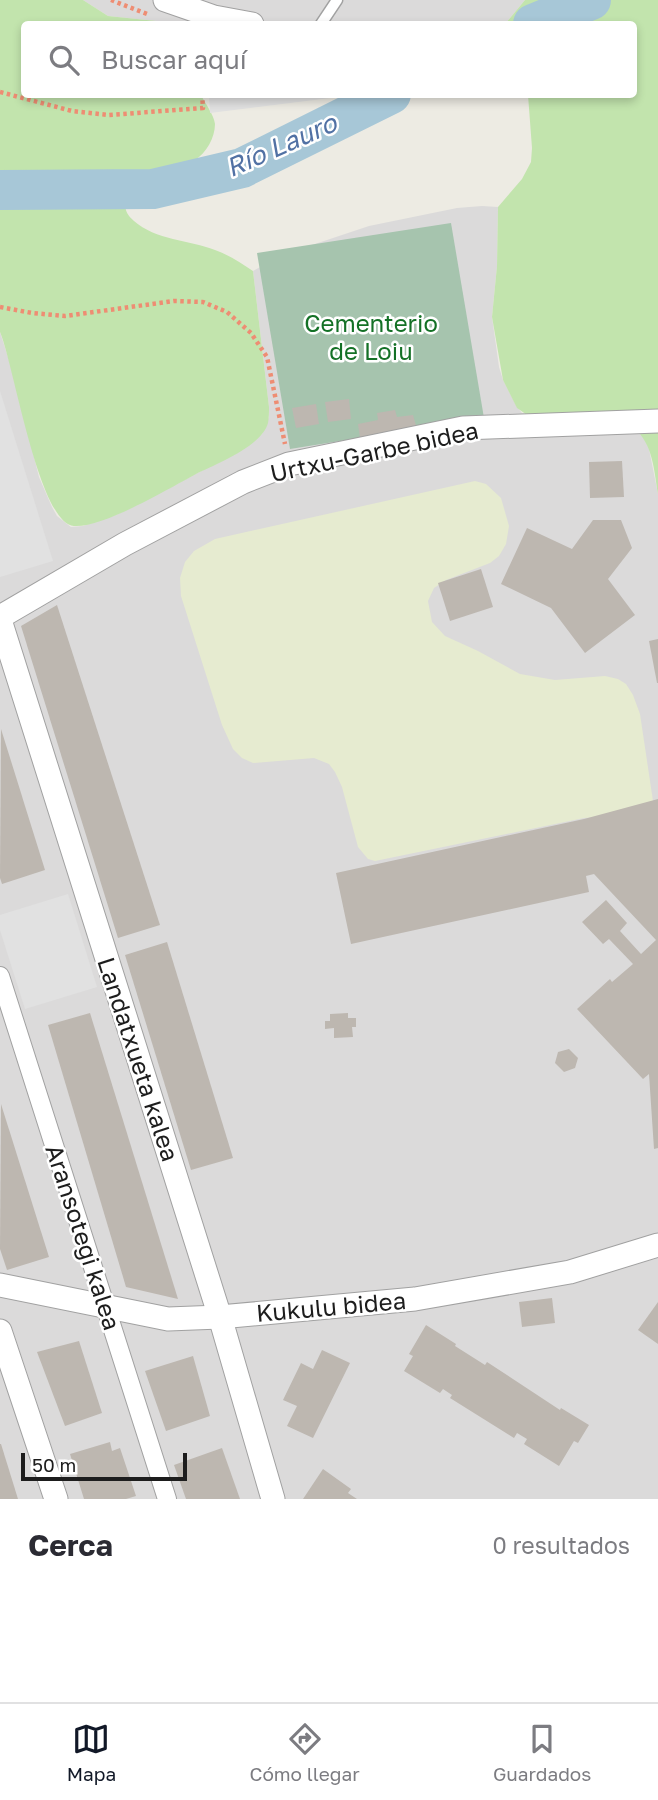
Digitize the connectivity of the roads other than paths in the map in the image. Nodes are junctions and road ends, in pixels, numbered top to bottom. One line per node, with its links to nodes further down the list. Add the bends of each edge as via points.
1 (164, 0): 3 (street)
2 (337, 0): 4 (lane)
3 (215, 21)
4 (323, 21)
5 (658, 421): 6 (street, Urtxu-Garbe bidea, via 463,428 289,464 243,482 125,544)
6 (0, 618): 11 (street, Landatxueta kalea)
7 (0, 976): 10 (street, Aransotegi kalea)
8 (658, 1244): 11 (street, Kukulu bidea, via 570,1272 415,1299)
9 (0, 1285): 10 (street, Kukulu bidea)
10 (107, 1306): 11 (street, Kukulu bidea, via 168,1319); 14 (street, Aransotegi kalea)
11 (220, 1317): 15 (street, Landatxueta kalea)
12 (0, 1331): 13 (street)
13 (56, 1499)
14 (167, 1499)
15 (273, 1499)

